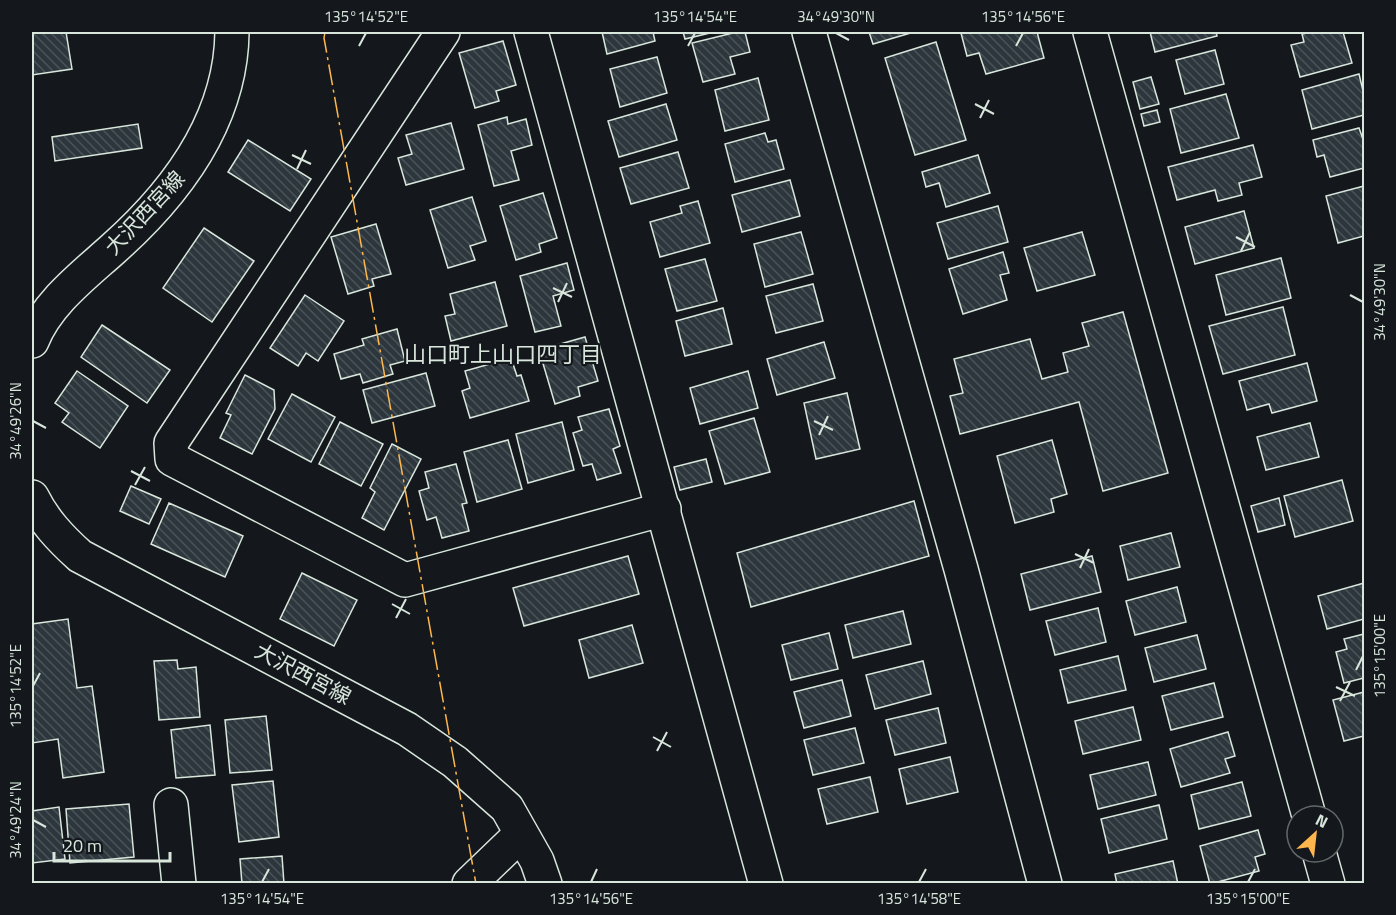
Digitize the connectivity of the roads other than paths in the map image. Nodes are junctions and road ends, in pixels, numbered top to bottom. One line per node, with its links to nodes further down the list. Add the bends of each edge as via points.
1 (232, 32): 6 (street, 大沢西宮線, via 228,74 220,102 186,170 131,233 65,294)
2 (443, 32): 8 (street, via 171,443 172,459 405,580)
3 (531, 32): 8 (street)
4 (809, 32): 17 (street, via 961,570)
5 (1090, 32): 9 (street)
6 (32, 341)
7 (32, 497): 11 (street, 大沢西宮線, via 41,516 80,556 416,735 455,762 507,808)
8 (664, 509): 16 (street)
9 (1306, 804)
10 (171, 805): 13 (street)
11 (521, 834): 14 (street); 15 (street, 大沢西宮線)
12 (1322, 864): 18 (street)
13 (178, 884)
14 (469, 884)
15 (545, 884)
16 (766, 884)
17 (1044, 884)
18 (1328, 884)

